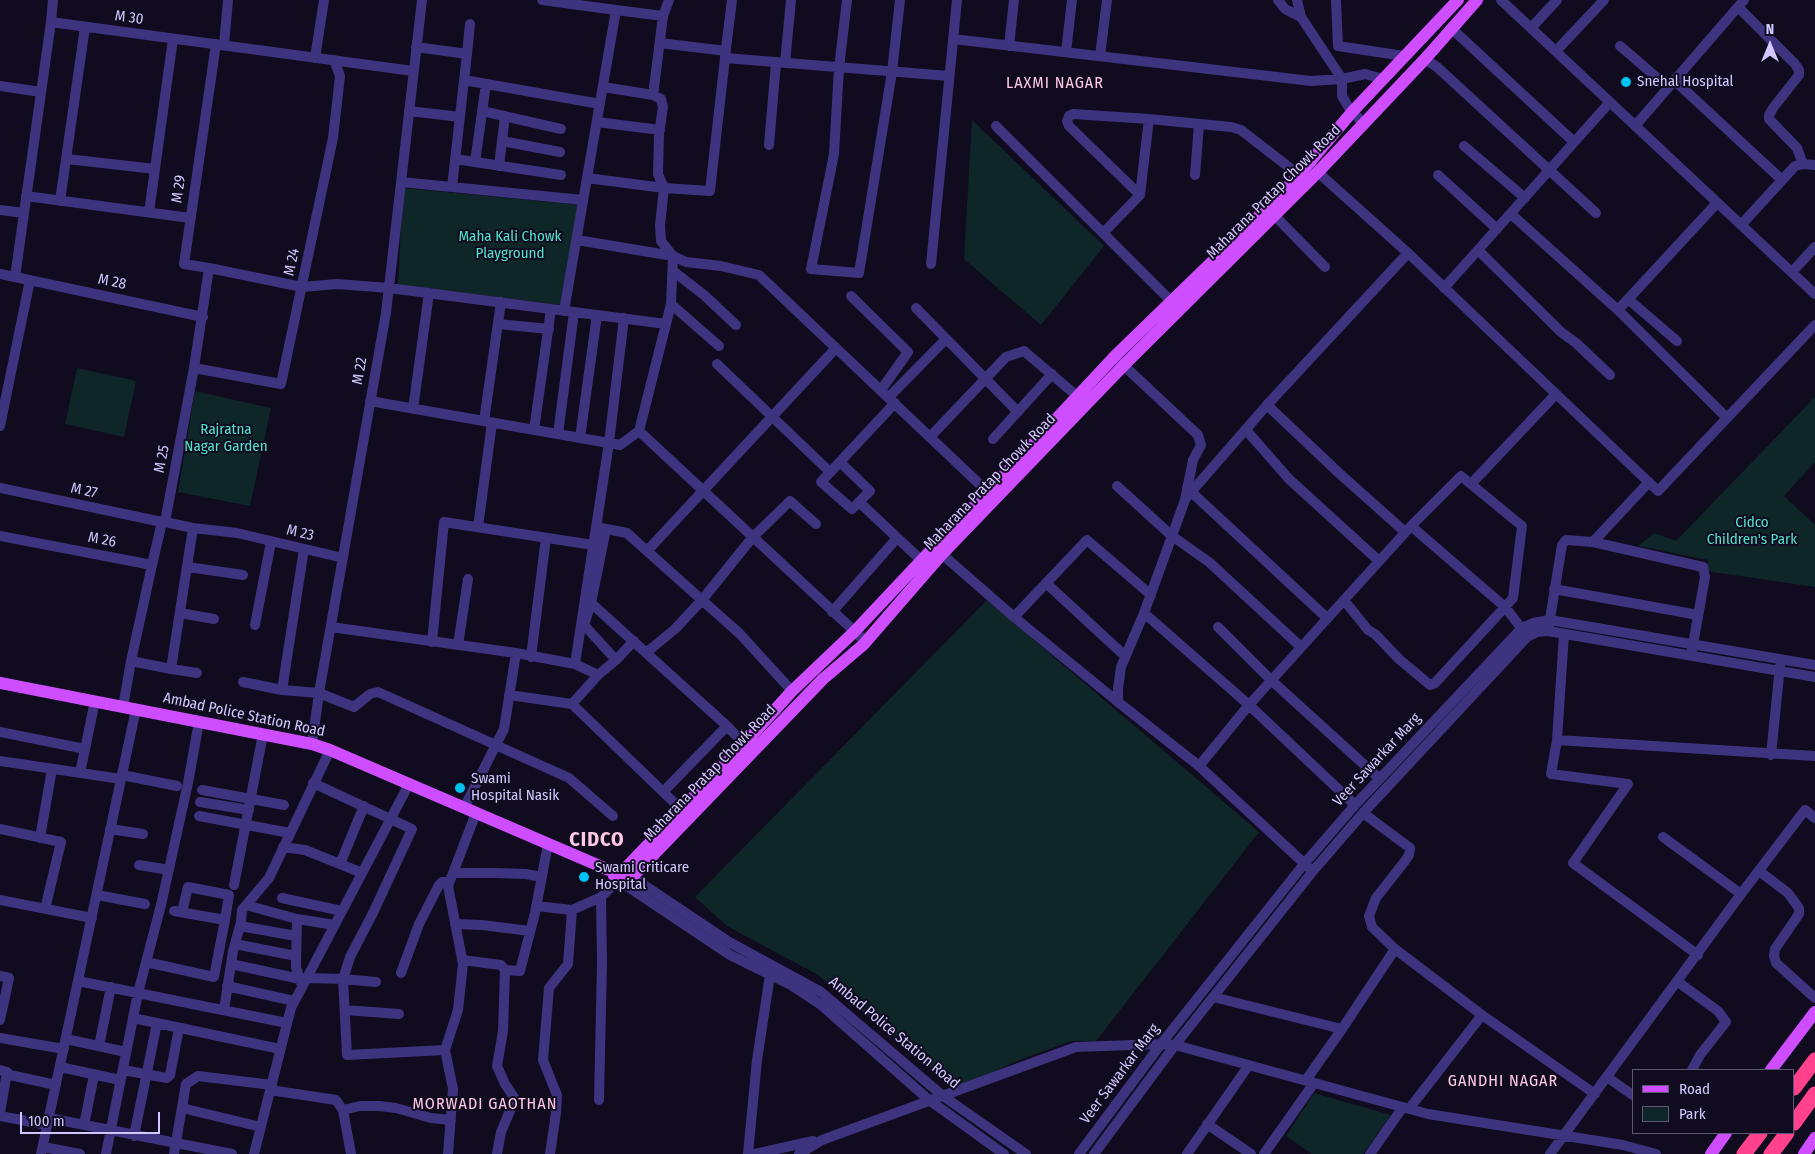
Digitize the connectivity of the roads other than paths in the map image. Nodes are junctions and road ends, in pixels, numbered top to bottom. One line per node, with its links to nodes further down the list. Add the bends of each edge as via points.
1 (53, 0): 27 (street)
2 (228, 0): 35 (street, M 29)
3 (324, 0): 45 (street)
4 (422, 0): 38 (street, M 22)
5 (542, 0): 24 (street)
6 (669, 0): 25 (street)
7 (732, 0): 42 (street)
8 (791, 0): 48 (street)
9 (847, 0): 49 (street)
10 (900, 0): 51 (street)
11 (957, 0): 33 (street)
12 (1014, 0): 36 (street)
13 (1072, 0): 40 (street)
14 (1107, 0): 43 (street)
15 (1278, 0): 26 (street)
16 (1297, 0): 26 (street)
17 (1336, 0): 44 (street, via 1338,46)
18 (1458, 0): 44 (main road, Maharana Pratap Chowk Road)
19 (1477, 0): 30 (main road, Maharana Pratap Chowk Road)
20 (1501, 0): 31 (street)
21 (1557, 0): 31 (street)
22 (1604, 0): 39 (street)
23 (1741, 3): 57 (street); 85 (street, via 1799,70 1799,75 1773,108 1769,119 1797,148)
24 (616, 10): 25 (street); 59 (street)
25 (663, 16): 34 (street)
26 (1301, 17): 53 (street)
27 (51, 22): 29 (street, M 30); 60 (street)
28 (470, 24): 41 (street)
29 (85, 27): 32 (street, M 30); 82 (street)
30 (1452, 28): 46 (main road, Maharana Pratap Chowk Road); 78 (street)
31 (1531, 28): 39 (street)
32 (173, 39): 35 (street, M 30); 89 (street)
33 (953, 39): 36 (street); 52 (street)
34 (660, 43): 42 (street); 61 (street)
35 (220, 45): 45 (street, M 30); 112 (street, M 29)
36 (1009, 46): 40 (street)
37 (1620, 46): 57 (street)
38 (416, 47): 41 (street); 50 (street, M 22)
39 (1556, 51): 62 (street)
40 (1066, 52): 43 (street)
41 (467, 54): 55 (street)
42 (726, 55): 48 (street); 99 (street, via 710,191)
43 (1100, 56): 53 (street, via 1311,81)
44 (1404, 56): 54 (main road, Maharana Pratap Chowk Road)
45 (315, 58): 47 (street, M 30)
46 (1425, 59): 72 (main road, Maharana Pratap Chowk Road); 90 (street, via 1438,67)
47 (334, 60): 50 (street, M 30); 129 (street, M 24, via 340,76 333,138)
48 (780, 63): 49 (street); 79 (street)
49 (839, 68): 51 (street); 51 (street, via 834,154 811,269 859,274)
50 (413, 71): 64 (street, M 22)
51 (892, 72): 52 (street)
52 (949, 76): 121 (street)
53 (1342, 79): 54 (street, via 1365,74); 66 (street, via 1342,96)
54 (1383, 79): 66 (main road, Maharana Pratap Chowk Road)
55 (464, 80): 56 (street); 68 (street)
56 (486, 84): 63 (street); 65 (street)
57 (1671, 84): 74 (street); 96 (street)
58 (0, 86): 60 (street)
59 (603, 87): 61 (street); 63 (street)
60 (41, 92): 101 (street)
61 (653, 95): 76 (street, via 663,102)
62 (1610, 102): 74 (street); 78 (street)
63 (600, 104): 70 (street)
64 (409, 111): 68 (street); 97 (street, M 22)
65 (482, 111): 67 (street); 84 (street)
66 (1352, 112): 72 (street); 88 (main road, Maharana Pratap Chowk Road)
67 (505, 116): 75 (street); 77 (street)
68 (460, 117): 83 (street)
69 (1149, 119): 71 (street); 100 (street); 100 (street, via 1073,114 1068,121 1069,126)
70 (597, 122): 76 (street); 95 (street)
71 (1199, 124): 92 (street); 93 (street, via 1232,126 1241,130)
72 (1364, 124): 88 (main road, Maharana Pratap Chowk Road)
73 (996, 126): 115 (street)
74 (1635, 126): 105 (street)
75 (561, 129)
76 (660, 130): 99 (street, via 658,174)
77 (502, 141): 81 (street); 87 (street)
78 (1574, 142): 90 (street)
79 (768, 145)
80 (1464, 146): 102 (street)
81 (560, 152)
82 (67, 159): 89 (street); 104 (street)
83 (455, 159): 84 (street); 98 (street)
84 (475, 162): 87 (street)
85 (1803, 164): 86 (street); 96 (street, via 1796,166)
86 (1815, 165)
87 (499, 166): 91 (street)
88 (1313, 168): 93 (main road, Maharana Pratap Chowk Road); 111 (main road, Maharana Pratap Chowk Road); 119 (street)
89 (155, 169): 107 (street)
90 (1549, 171): 102 (street); 109 (street)
91 (561, 175)
92 (1195, 175)
93 (1298, 175): 138 (main road, Maharana Pratap Chowk Road)
94 (1438, 175): 114 (street)
95 (587, 178): 99 (street); 103 (street)
96 (1782, 180): 113 (street)
97 (401, 182): 98 (street); 130 (street, M 22)
98 (452, 187): 103 (street)
99 (664, 188): 120 (street, via 660,241)
100 (1140, 195): 115 (street)
101 (26, 196): 104 (street); 108 (street)
102 (1525, 198): 110 (street)
103 (583, 200): 116 (street)
104 (60, 201): 107 (street)
105 (1718, 203): 113 (street); 135 (street)
106 (0, 210): 108 (street)
107 (149, 212): 112 (street)
108 (24, 213): 127 (street)
109 (1596, 213)
110 (1511, 214): 114 (street); 141 (street)
111 (1275, 216): 122 (street); 138 (main road, Maharana Pratap Chowk Road)
112 (190, 218): 123 (street, M 29, via 184,264)
113 (1741, 225): 125 (street)
114 (1497, 229): 118 (street)
115 (1103, 233): 138 (street)
116 (577, 240): 120 (street); 142 (street)
117 (1815, 247): 125 (street)
118 (1478, 250): 131 (street); 159 (street)
119 (1408, 253): 131 (street); 167 (street)
120 (673, 256): 124 (street); 154 (street, via 686,262 759,275)
121 (931, 264)
122 (1325, 267)
123 (209, 268): 129 (street); 144 (street)
124 (673, 271): 137 (street); 148 (street)
125 (1792, 272): 133 (street)
126 (0, 274): 127 (street)
127 (15, 277): 128 (street, M 28)
128 (30, 280): 144 (street, M 28); 166 (street)
129 (302, 287): 130 (street, via 337,284); 157 (street, M 24, via 281,384)
130 (389, 288): 132 (street); 165 (street, M 22)
131 (1444, 288): 162 (street)
132 (429, 293): 136 (street); 168 (street)
133 (1815, 294)
134 (851, 296): 161 (street, via 908,352)
135 (1628, 300): 141 (street); 152 (street)
136 (501, 302): 140 (street); 146 (street)
137 (671, 304): 147 (street); 153 (street)
138 (1175, 305): 155 (main road, Maharana Pratap Chowk Road)
139 (916, 308): 151 (street)
140 (551, 309): 142 (street); 150 (street)
141 (1618, 310): 171 (street)
142 (569, 311): 143 (street); 177 (street)
143 (597, 315): 145 (street); 179 (street)
144 (203, 317): 157 (street, M 25)
145 (624, 318): 147 (street); 181 (street)
146 (498, 324): 150 (street); 172 (street)
147 (666, 324): 176 (street)
148 (736, 325)
149 (1815, 325): 171 (street)
150 (548, 329): 174 (street)
151 (946, 339): 160 (street); 164 (street)
152 (1676, 341)
153 (719, 346)
154 (836, 348): 161 (street); 170 (street)
155 (1119, 361): 163 (main road, Maharana Pratap Chowk Road); 189 (street, via 1198,435 1201,445 1194,460); 190 (main road, Maharana Pratap Chowk Road)
156 (717, 364): 170 (street)
157 (194, 368): 192 (street, M 25)
158 (1052, 374): 160 (street, via 1024,350 1006,357); 163 (street); 169 (street)
159 (1610, 376)
160 (986, 379): 169 (street); 178 (street)
161 (881, 390): 164 (street)
162 (1556, 394): 184 (street); 185 (street)
163 (1077, 396): 190 (main road, Maharana Pratap Chowk Road)
164 (892, 400): 178 (street); 182 (street)
165 (370, 401): 168 (street); 209 (street, M 22)
166 (2, 406): 173 (street)
167 (1267, 406): 175 (street); 197 (street, via 1340,474)
168 (413, 409): 172 (street)
169 (1018, 412): 180 (street)
170 (771, 417): 183 (street); 188 (street)
171 (1727, 418): 184 (street, via 1658,491)
172 (488, 422): 174 (street); 194 (street)
173 (0, 426)
174 (534, 430): 177 (street)
175 (1246, 430): 189 (street); 211 (street, via 1289,479)
176 (639, 432): 181 (street, via 620,445); 188 (street)
177 (558, 434): 179 (street)
178 (930, 437): 190 (street)
179 (580, 438): 181 (street)
180 (994, 439)
181 (609, 443): 196 (street)
182 (840, 463): 183 (street); 191 (street, via 870,491)
183 (830, 472): 191 (street, via 821,482 852,509)
184 (1649, 482): 204 (street)
185 (1471, 484): 197 (street, via 1461,476); 222 (street, via 1522,526 1514,595)
186 (1117, 486): 199 (street)
187 (0, 488): 192 (street, M 27)
188 (702, 491): 201 (street); 208 (street)
189 (1188, 493): 199 (street); 228 (street)
190 (992, 496): 207 (main road, Maharana Pratap Chowk Road)
191 (859, 502): 202 (street)
192 (163, 522): 195 (street); 212 (street)
193 (816, 524): 201 (street, via 790,501)
194 (478, 527): 200 (street); 238 (street, via 444,522)
195 (193, 528): 203 (street, M 23); 213 (street)
196 (601, 528): 205 (street); 208 (street, via 627,533); 221 (street)
197 (1408, 529): 211 (street); 222 (street)
198 (0, 536): 212 (street, M 26)
199 (1172, 536): 218 (street); 242 (street, via 1209,562)
200 (546, 538): 205 (street); 247 (street)
201 (752, 538): 219 (street); 223 (street)
202 (897, 538): 210 (street); 223 (street)
203 (271, 542): 206 (street, M 23); 230 (street)
204 (1593, 542): 217 (street, via 1566,540 1562,545); 226 (street, via 1701,565 1705,577)
205 (593, 545): 251 (street)
206 (304, 549): 209 (street, M 23); 261 (street)
207 (938, 550): 210 (main road, Maharana Pratap Chowk Road); 227 (street); 239 (main road, Maharana Pratap Chowk Road)
208 (647, 551): 219 (street)
209 (343, 558): 232 (street, M 22)
210 (922, 560): 234 (main road, Maharana Pratap Chowk Road)
211 (1379, 561): 220 (street)
212 (152, 565): 250 (street)
213 (188, 567): 214 (street); 224 (street)
214 (242, 576)
215 (468, 579): 240 (street)
216 (1046, 583): 218 (street, via 1087,540); 227 (street); 245 (street)
217 (1554, 588): 226 (street); 231 (street)
218 (1151, 595): 225 (street)
219 (702, 600): 243 (street, via 675,629); 262 (street, via 740,634)
220 (1344, 600): 222 (street, via 1368,630 1430,685); 228 (street)
221 (591, 603): 237 (street); 248 (street, via 584,625)
222 (1506, 607): 235 (street)
223 (832, 612): 234 (street)
224 (180, 613): 229 (street); 253 (street)
225 (1144, 613): 245 (street); 268 (street)
226 (1698, 615): 241 (street)
227 (1014, 617): 266 (street)
228 (1327, 618): 242 (street)
229 (214, 619)
230 (255, 626)
231 (1549, 626): 235 (street, via 1537,632); 236 (street); 241 (street)
232 (330, 627): 238 (street); 263 (street, M 22)
233 (1218, 627): 258 (street)
234 (854, 632): 239 (street); 262 (main road, Maharana Pratap Chowk Road)
235 (1525, 632): 287 (street, Veer Sawarkar Marg); 298 (street, Veer Sawarkar Marg)
236 (1564, 634): 246 (street); 274 (street)
237 (634, 640): 243 (street); 248 (street)
238 (432, 642): 240 (street)
239 (866, 642): 301 (main road, Maharana Pratap Chowk Road, via 823,679)
240 (458, 645): 244 (street)
241 (1693, 645): 246 (street); 249 (street)
242 (1301, 647): 258 (street)
243 (647, 652): 271 (street)
244 (516, 654): 247 (street); 264 (street)
245 (1126, 656): 266 (street, via 1121,667)
246 (1691, 656): 254 (street)
247 (531, 657): 251 (street)
248 (616, 660): 256 (street)
249 (1781, 660): 252 (street); 254 (street)
250 (131, 661): 253 (street); 269 (street)
251 (575, 664): 256 (street)
252 (1815, 665)
253 (171, 669): 255 (street)
254 (1780, 671): 257 (street); 280 (street)
255 (197, 673)
256 (598, 675): 267 (street)
257 (1815, 677)
258 (1271, 680): 268 (street); 287 (street)
259 (243, 682): 261 (street)
260 (0, 683): 265 (main road, Ambad Police Station Road)
261 (282, 690): 263 (street)
262 (792, 691): 276 (main road, Maharana Pratap Chowk Road)
263 (319, 693): 275 (street, M 22); 277 (street, via 354,706 378,692)
264 (509, 695): 267 (street); 277 (street, via 504,729)
265 (95, 701): 269 (main road, Ambad Police Station Road); 278 (street)
266 (1118, 702): 283 (street)
267 (572, 704): 292 (street)
268 (1249, 705): 283 (street); 298 (street)
269 (129, 708): 270 (main road, Ambad Police Station Road); 286 (street)
270 (199, 722): 273 (main road, Ambad Police Station Road); 318 (street)
271 (727, 726): 276 (street); 292 (street)
272 (0, 732): 278 (street)
273 (263, 734): 275 (main road, Ambad Police Station Road); 293 (street)
274 (1557, 740): 280 (street); 347 (street, via 1551,774 1628,784 1573,863)
275 (312, 744): 279 (main road, Ambad Police Station Road)
276 (744, 744): 301 (main road, Maharana Pratap Chowk Road)
277 (496, 746): 297 (street); 303 (street, via 569,778)
278 (85, 749): 285 (street)
279 (330, 750): 288 (street); 289 (main road, Ambad Police Station Road)
280 (1771, 755): 281 (street)
281 (1815, 756)
282 (0, 761): 284 (street)
283 (1199, 766): 316 (street)
284 (52, 769): 285 (street); 312 (street)
285 (80, 773): 286 (street)
286 (122, 777): 290 (street); 308 (street)
287 (1380, 779): 298 (street, Veer Sawarkar Marg)
288 (314, 783): 296 (street); 309 (street)
289 (409, 784): 297 (main road, Ambad Police Station Road); 305 (street)
290 (177, 786)
291 (202, 790): 293 (street)
292 (663, 792): 301 (street)
293 (251, 799): 295 (street); 299 (street)
294 (200, 802): 299 (street)
295 (284, 805)
296 (364, 806): 305 (street); 315 (street)
297 (464, 808): 300 (main road, Ambad Police Station Road)
298 (1359, 809): 316 (street, Veer Sawarkar Marg); 319 (street, Veer Sawarkar Marg); 346 (street, via 1410,848 1405,861 1376,898 1370,916 1372,927)
299 (248, 810): 306 (street)
300 (476, 813): 313 (main road, Ambad Police Station Road); 324 (street)
301 (685, 814): 323 (main road, Maharana Pratap Chowk Road)
302 (199, 816): 306 (street)
303 (612, 816)
304 (1815, 818): 320 (street, via 1806,810)
305 (391, 819): 321 (street); 356 (street, via 412,829)
306 (246, 824): 309 (street); 325 (street)
307 (0, 829): 312 (street)
308 (110, 829): 310 (street); 327 (street)
309 (290, 833): 314 (street)
310 (143, 834)
311 (1663, 837): 326 (street)
312 (40, 838): 334 (street, via 61,842)
313 (548, 844): 322 (street); 323 (main road, Ambad Police Station Road)
314 (283, 847): 315 (street, via 305,850); 332 (street, via 269,878)
315 (340, 864): 321 (street)
316 (1304, 864): 319 (street); 380 (street, Veer Sawarkar Marg)
317 (139, 865): 318 (street)
318 (169, 870): 350 (street)
319 (1313, 871): 364 (street, Veer Sawarkar Marg)
320 (1759, 871): 326 (street); 365 (street, via 1788,893 1799,908 1799,914 1775,949 1774,956 1776,963)
321 (362, 873): 336 (street)
322 (542, 876): 324 (street, via 496,873); 333 (street)
323 (624, 876): 328 (street); 354 (street, Ambad Police Station Road, via 730,955); 403 (street, Ambad Police Station Road, via 729,942 821,992)
324 (451, 878): 340 (street, via 448,886); 353 (street, via 438,885)
325 (234, 885)
326 (1741, 894): 347 (street)
327 (96, 895): 331 (street); 337 (street)
328 (601, 897): 335 (street); 404 (street)
329 (282, 898): 336 (street)
330 (0, 900): 334 (street)
331 (145, 904)
332 (246, 905): 338 (street); 342 (street)
333 (536, 906): 335 (street); 343 (street)
334 (44, 909): 337 (street)
335 (572, 910): 436 (street, via 568,964 549,988 543,1060 557,1095)
336 (342, 911): 341 (street)
337 (92, 918): 357 (street)
338 (297, 919): 341 (street); 344 (street)
339 (225, 920): 339 (street, via 178,912 188,887 229,895); 350 (street, via 214,977)
340 (456, 924): 343 (street); 349 (street)
341 (334, 925): 358 (street)
342 (240, 926): 344 (street); 345 (street)
343 (530, 931): 352 (street, via 520,971)
344 (296, 936): 348 (street)
345 (235, 944): 348 (street); 351 (street)
346 (1395, 949): 371 (street); 377 (street)
347 (1698, 955): 360 (street)
348 (296, 956): 358 (street, via 296,968)
349 (462, 960): 352 (street, via 501,965); 384 (street, via 458,1010)
350 (146, 962): 363 (street)
351 (231, 964): 358 (street); 361 (street)
352 (505, 970): 435 (street, via 504,1031 497,1066 515,1099 501,1132)
353 (401, 973)
354 (770, 975): 405 (street, Ambad Police Station Road, via 820,1004); 437 (street, via 757,1060)
355 (0, 976): 373 (street, via 9,978)
356 (343, 979): 358 (street); 359 (street); 368 (street)
357 (78, 981): 362 (street); 379 (street)
358 (303, 981): 366 (street)
359 (376, 982)
360 (1678, 982): 389 (street, via 1718,1011 1726,1022 1700,1055); 395 (street)
361 (228, 986): 366 (street); 367 (street)
362 (111, 987): 363 (street); 382 (street)
363 (138, 992): 367 (street); 372 (street)
364 (1213, 997): 377 (street); 381 (street, Veer Sawarkar Marg)
365 (1815, 998)
366 (294, 1001): 375 (street)
367 (224, 1010): 375 (street)
368 (345, 1010): 370 (street); 384 (street, via 348,1055)
369 (1815, 1012): 390 (main road)
370 (399, 1014)
371 (1482, 1015): 400 (street); 407 (street)
372 (134, 1018): 374 (street); 385 (street)
373 (0, 1020)
374 (157, 1023): 376 (street); 394 (street)
375 (287, 1023): 383 (street)
376 (179, 1028): 383 (street); 394 (street, via 170,1075 162,1079)
377 (1342, 1029): 396 (street)
378 (0, 1038): 379 (street)
379 (65, 1044): 382 (street); 388 (street)
380 (1161, 1044): 381 (street); 403 (street, via 1076,1047); 442 (street, Veer Sawarkar Marg)
381 (1175, 1045): 387 (street); 443 (street, Veer Sawarkar Marg)
382 (99, 1046): 385 (street)
383 (280, 1049): 399 (street)
384 (446, 1050): 410 (street, via 453,1089)
385 (126, 1052): 393 (street)
386 (1815, 1060): 398 (highway)
387 (1248, 1065): 396 (street); 413 (street)
388 (60, 1067): 392 (street); 397 (street)
389 (1697, 1069)
390 (1772, 1069)
391 (4, 1071): 397 (street); 409 (street)
392 (94, 1075): 393 (street); 414 (street)
393 (122, 1075): 394 (street); 416 (street)
394 (147, 1075): 420 (street)
395 (1608, 1077): 400 (street); 402 (street)
396 (1310, 1082): 407 (street); 446 (street)
397 (56, 1084): 411 (street)
398 (1795, 1087)
399 (271, 1088): 406 (street, via 198,1076 186,1084); 408 (street, via 336,1100); 415 (street)
400 (1595, 1094): 421 (street)
401 (1815, 1094): 412 (highway)
402 (1632, 1095)
403 (943, 1096): 405 (street); 441 (street, Ambad Police Station Road)
404 (598, 1100)
405 (929, 1100): 423 (street); 440 (street, Ambad Police Station Road)
406 (182, 1108): 415 (street); 425 (street)
407 (1406, 1108): 421 (street); 447 (street)
408 (344, 1110): 410 (street, via 378,1106); 433 (street)
409 (0, 1114): 411 (street)
410 (451, 1120): 434 (street)
411 (48, 1122): 414 (street); 426 (street)
412 (1795, 1122)
413 (1207, 1124): 444 (street); 445 (street)
414 (84, 1126): 416 (street)
415 (261, 1127): 432 (street)
416 (110, 1131): 420 (street); 430 (street)
417 (1725, 1134): 451 (main road)
418 (1759, 1134): 428 (highway)
419 (1786, 1134): 427 (highway)
420 (134, 1136): 425 (street)
421 (1564, 1136): 424 (street); 448 (street)
422 (1815, 1138): 452 (main road)
423 (822, 1140): 438 (street); 439 (street)
424 (1623, 1145): 449 (street); 450 (street)
425 (174, 1149): 431 (street)
426 (42, 1151): 429 (street)
427 (1773, 1151)
428 (1745, 1153)
429 (80, 1154)
430 (106, 1154)
431 (232, 1154)
432 (254, 1154)
433 (351, 1154)
434 (448, 1154)
435 (497, 1154)
436 (550, 1154)
437 (748, 1154)
438 (755, 1154)
439 (799, 1154)
440 (1004, 1154)
441 (1026, 1154)
442 (1079, 1154)
443 (1094, 1154)
444 (1187, 1154)
445 (1251, 1154)
446 (1264, 1154)
447 (1370, 1154)
448 (1550, 1154)
449 (1616, 1154)
450 (1656, 1154)
451 (1711, 1154)
452 (1804, 1154)

